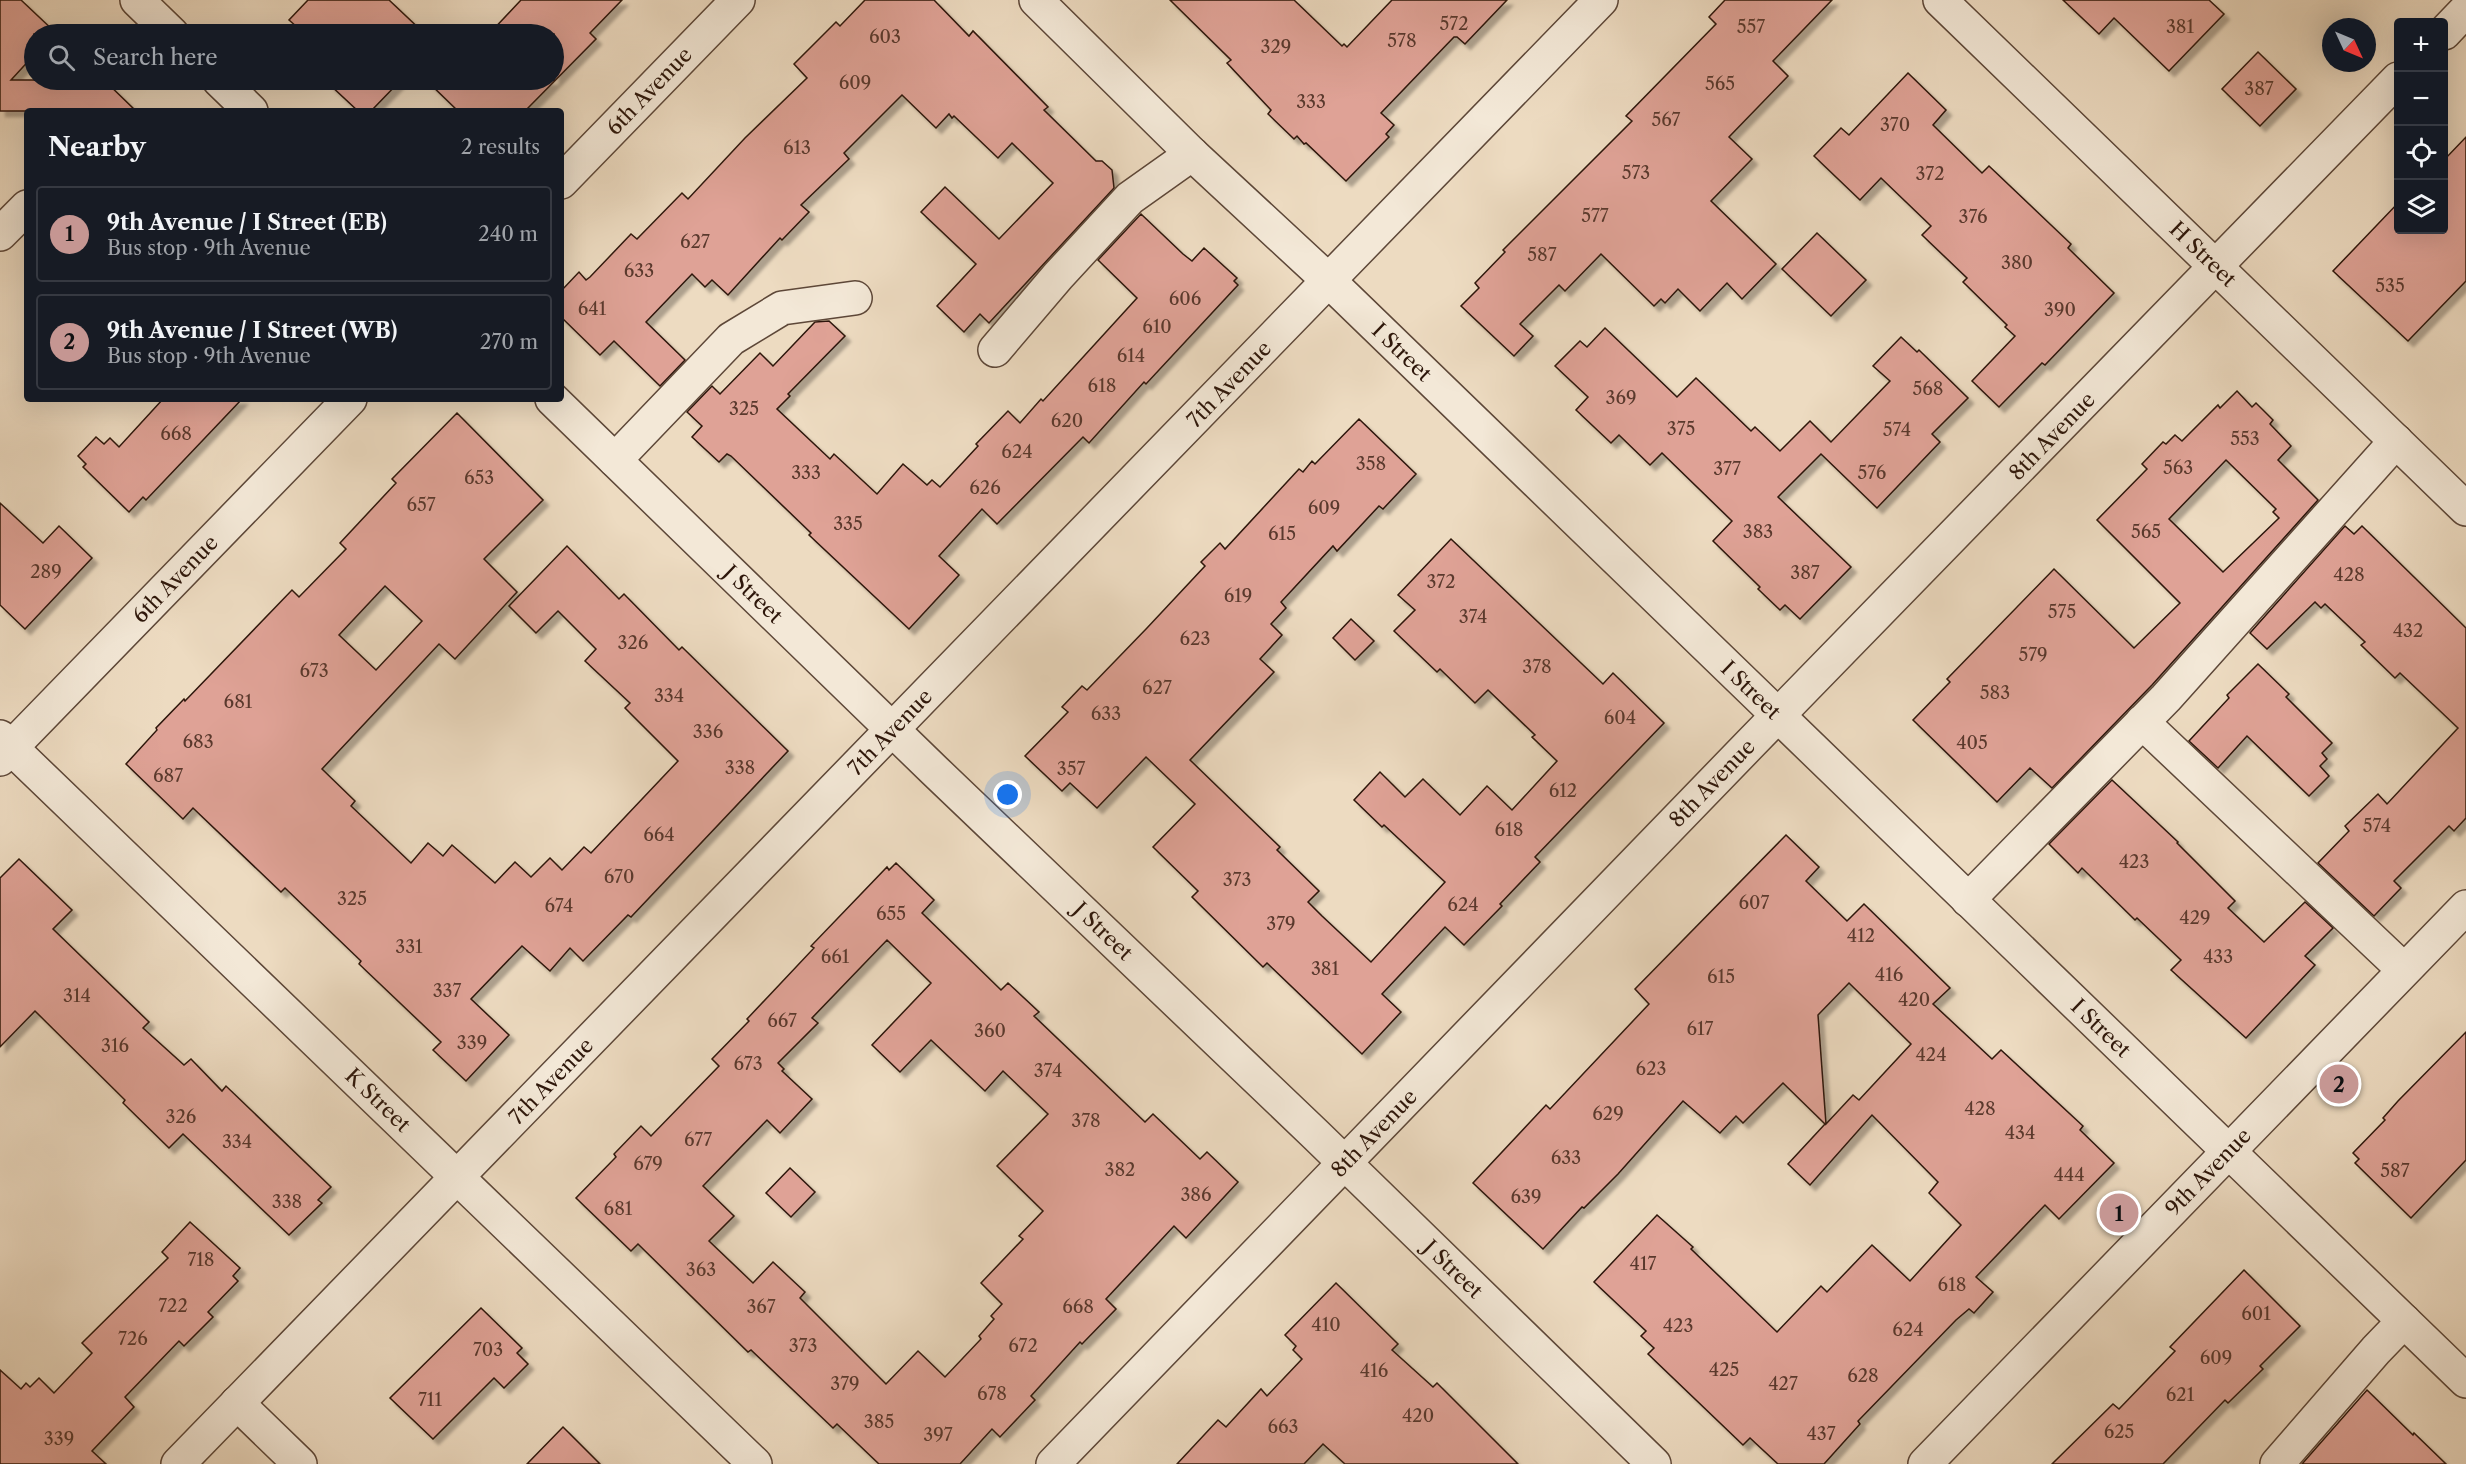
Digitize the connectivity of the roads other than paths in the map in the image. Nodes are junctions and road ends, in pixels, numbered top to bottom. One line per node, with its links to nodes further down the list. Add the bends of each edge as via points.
1 (137, 0): 7 (street)
2 (738, 0): 13 (street, 6th Avenue)
3 (1036, 0): 12 (street, I Street)
4 (1601, 0): 17 (street, 7th Avenue)
5 (1940, 0): 16 (street, H Street)
6 (2466, 10): 8 (street)
7 (162, 24)
8 (2448, 29)
9 (2394, 84): 16 (street, 8th Avenue)
10 (229, 90): 11 (street)
11 (248, 108)
12 (1192, 154): 17 (street, I Street); 19 (street, via 1130,198)
13 (564, 179)
14 (24, 210): 15 (street)
15 (0, 234)
16 (2217, 267): 22 (street, H Street); 25 (street, 8th Avenue)
17 (1329, 280): 25 (street, I Street); 27 (street, 7th Avenue)
18 (855, 298): 23 (street, via 782,308 731,339)
19 (995, 350)
20 (347, 402): 28 (street, 6th Avenue)
21 (555, 402): 23 (street, J Street)
22 (2396, 441): 24 (street, H Street); 26 (street)
23 (615, 460): 27 (street, J Street)
24 (2466, 509)
25 (1778, 716): 29 (street, I Street); 33 (street, 8th Avenue)
26 (2142, 722): 29 (street); 31 (street)
27 (893, 729): 33 (street, J Street); 34 (street, 7th Avenue)
28 (4, 748): 34 (street, K Street)
29 (1968, 900): 32 (street, I Street)
30 (2466, 907): 31 (street, 9th Avenue)
31 (2404, 970): 32 (street, 9th Avenue)
32 (2228, 1152): 35 (street, I Street); 43 (street, 9th Avenue)
33 (1345, 1164): 41 (street, 8th Avenue); 42 (street, J Street)
34 (459, 1177): 37 (street, 7th Avenue); 40 (street, K Street)
35 (2404, 1321): 36 (street, I Street); 44 (street)
36 (2466, 1381)
37 (237, 1403): 38 (street, 7th Avenue); 39 (street)
38 (178, 1464)
39 (300, 1464)
40 (755, 1464)
41 (1053, 1464)
42 (1654, 1464)
43 (1925, 1464)
44 (2277, 1464)

